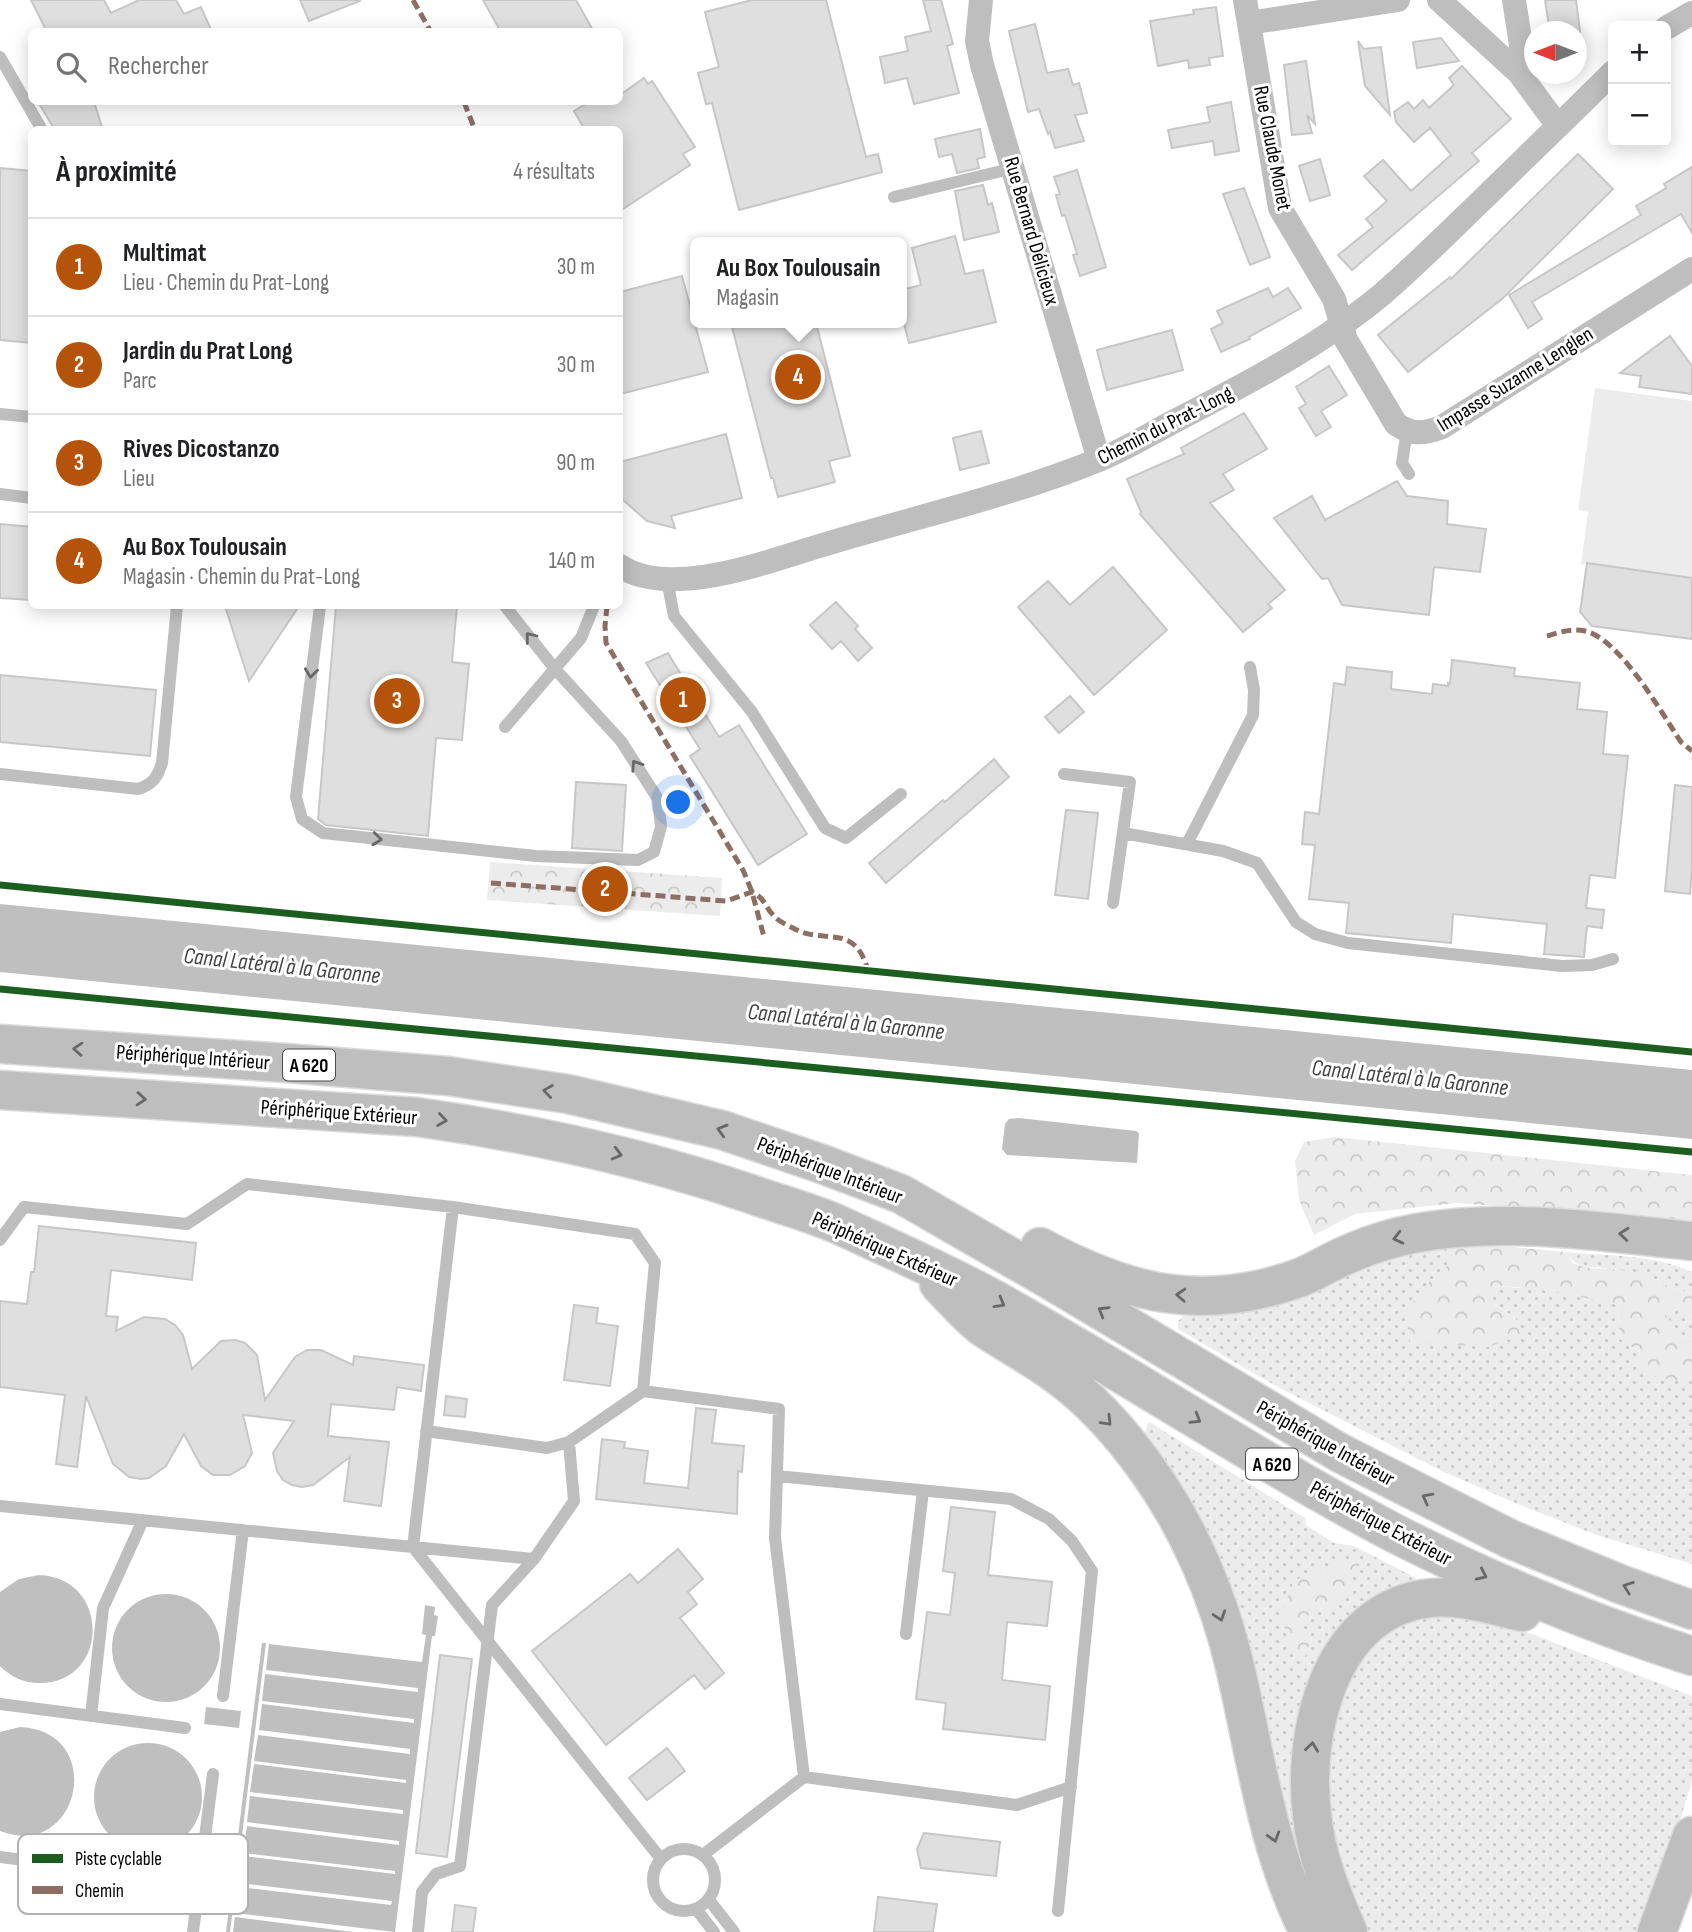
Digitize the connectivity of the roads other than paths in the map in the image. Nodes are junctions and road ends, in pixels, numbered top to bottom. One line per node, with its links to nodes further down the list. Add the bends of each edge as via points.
1 (981, 0): 13 (street, Rue Bernard Délicieux, via 977,41)
2 (1398, 0): 5 (street)
3 (1439, 0): 9 (street)
4 (1514, 0): 9 (street, via 1521,45)
5 (1247, 12): 16 (street, Rue Claude Monet, via 1280,208 1334,299)
6 (1692, 13): 7 (street)
7 (1671, 25)
8 (0, 57): 11 (lane)
9 (1519, 73): 12 (street)
10 (1608, 77): 12 (street, Chemin du Prat-Long)
11 (40, 126)
12 (1558, 126): 16 (street, Chemin du Prat-Long, via 1426,253)
13 (1014, 168): 14 (lane); 20 (street, Rue Bernard Délicieux)
14 (894, 197)
15 (1692, 269): 19 (street, Impasse Suzanne Lenglen, via 1441,427 1425,434)
16 (1342, 324): 19 (street, Impasse Suzanne Lenglen, via 1346,340 1396,424); 20 (street, Chemin du Prat-Long, via 1227,394)
17 (0, 414): 18 (lane)
18 (28, 417)
19 (1407, 431): 21 (lane, via 1402,463)
20 (1099, 460): 25 (street, Chemin du Prat-Long, via 936,513 729,572)
21 (1409, 474)
22 (0, 494): 23 (lane)
23 (28, 498)
24 (623, 568): 25 (street, Chemin du Prat-Long)
25 (667, 580): 35 (lane, via 674,616 752,712 825,828 846,838)
26 (177, 609): 33 (lane, via 162,763 151,784 138,789)
27 (320, 609): 31 (lane, one-way to 31, via 296,797 302,819 323,834 536,856 638,860 654,852 662,827 658,799 621,741)
28 (507, 609): 31 (lane, one-way to 28)
29 (593, 609): 31 (lane, via 581,638)
30 (1251, 667): 37 (lane, via 1253,715)
31 (555, 669): 32 (lane)
32 (505, 727)
33 (0, 774)
34 (1064, 774): 36 (lane, via 1130,782)
35 (901, 794)
36 (1123, 833): 37 (lane); 38 (lane)
37 (1187, 844): 39 (lane, via 1257,863 1296,922 1315,934 1348,943 1562,966)
38 (1113, 904)
39 (1614, 959)
40 (0, 1044): 42 (highway, Périphérique Intérieur / A 620, one-way to 40, via 722,1130 568,1094 448,1076)
41 (0, 1090): 46 (highway, Périphérique Extérieur / A 620, one-way to 46, via 355,1112 478,1125 597,1149 700,1177 833,1222)
42 (901, 1194): 45 (highway, one-way to 42, via 1573,1230 1453,1228 1382,1241 1259,1290 1221,1296 1177,1295 1148,1292 1107,1279 988,1220); 57 (highway, Périphérique Intérieur / A 620, one-way to 42, via 1510,1539 1340,1453)
43 (453, 1207): 44 (lane, via 247,1184 187,1224 24,1207); 47 (lane, via 635,1234 655,1263); 48 (lane)
44 (0, 1240)
45 (1692, 1241)
46 (917, 1262): 59 (highway, Périphérique Extérieur / A 620, one-way to 59, via 991,1298 1396,1534 1509,1588); 84 (highway, one-way to 84, via 982,1326 1057,1374 1090,1404 1148,1469 1172,1508 1219,1611 1267,1814)
47 (643, 1391): 49 (lane); 50 (lane, via 779,1409)
48 (426, 1431): 49 (lane, via 547,1448); 55 (lane)
49 (569, 1442): 56 (lane, via 574,1501)
50 (777, 1476): 51 (lane); 67 (lane, via 775,1538)
51 (923, 1491): 58 (lane); 68 (lane, via 1011,1499 1049,1519 1072,1541 1092,1571)
52 (0, 1506): 53 (lane)
53 (143, 1520): 54 (lane); 64 (lane, via 103,1608)
54 (243, 1530): 55 (lane); 62 (lane)
55 (413, 1547): 56 (lane); 60 (lane)
56 (534, 1559): 60 (lane, via 492,1605)
57 (1692, 1610)
58 (906, 1634)
59 (1640, 1639): 61 (highway, Périphérique Extérieur / A 620); 85 (highway, one-way to 59, via 1320,1857 1311,1815 1310,1766 1315,1723 1329,1678 1366,1626 1392,1608 1444,1597)
60 (488, 1642): 74 (lane); 81 (lane, via 460,1866 436,1874 422,1892)
61 (1692, 1656)
62 (223, 1696)
63 (0, 1704): 64 (lane)
64 (91, 1716): 65 (lane)
65 (186, 1728)
66 (213, 1774): 69 (lane)
67 (804, 1777): 68 (lane, via 1017,1805); 71 (lane)
68 (1071, 1787): 78 (lane)
69 (206, 1834)
70 (1692, 1836): 86 (highway)
71 (703, 1855): 74 (lane, via 686,1848); 76 (lane, via 713,1867 716,1884)
72 (0, 1857): 73 (lane)
73 (18, 1859)
74 (661, 1859): 77 (lane, via 654,1872 655,1890 666,1905 681,1911)
75 (1692, 1871): 87 (highway)
76 (709, 1900): 77 (lane); 83 (lane)
77 (696, 1909): 82 (lane)
78 (1058, 1911)
79 (196, 1914): 80 (lane)
80 (194, 1932)
81 (418, 1932)
82 (714, 1932)
83 (734, 1932)
84 (1309, 1932)
85 (1348, 1932)
86 (1657, 1932)
87 (1677, 1932)

